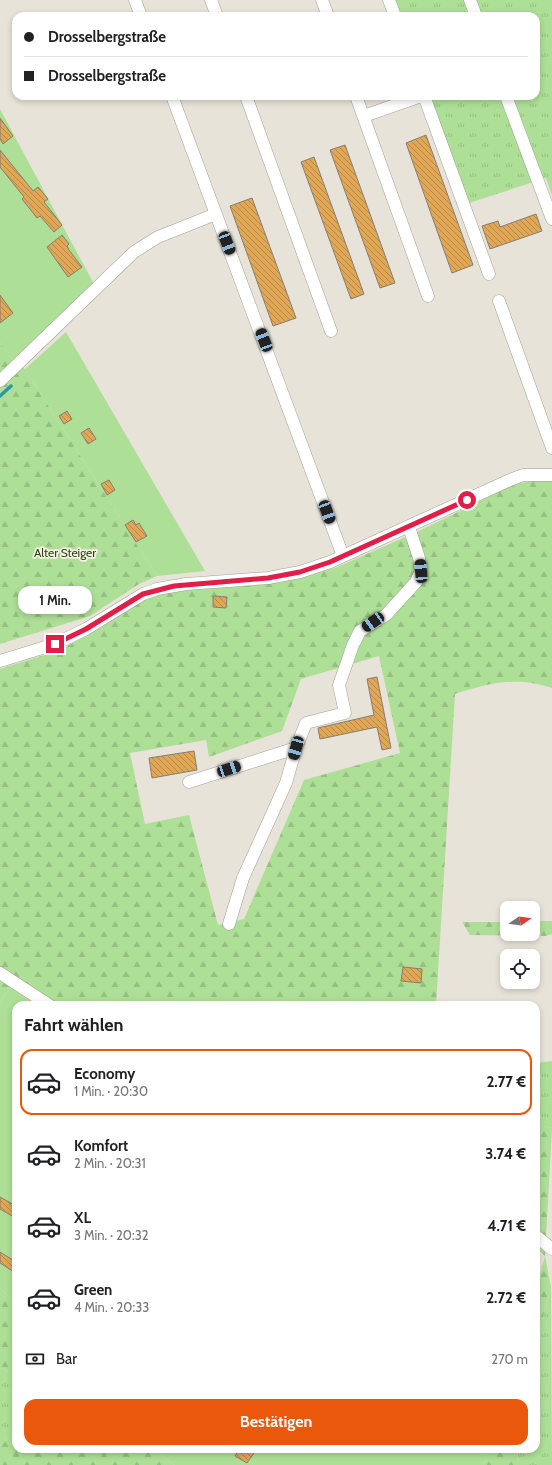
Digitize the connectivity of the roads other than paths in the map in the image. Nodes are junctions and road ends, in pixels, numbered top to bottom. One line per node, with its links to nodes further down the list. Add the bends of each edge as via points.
1 (135, 0): 6 (street)
2 (211, 0): 7 (street)
3 (322, 0): 8 (street)
4 (389, 0): 9 (street)
5 (470, 0): 10 (street)
6 (140, 12)
7 (216, 12)
8 (326, 12)
9 (394, 12)
10 (474, 12)
11 (173, 100): 18 (street)
12 (247, 100): 23 (street)
13 (358, 100): 17 (street)
14 (411, 100): 17 (street)
15 (424, 100): 20 (street)
16 (507, 100): 19 (street)
17 (364, 116): 21 (street)
18 (216, 214): 24 (street, via 158,237 134,252); 28 (street)
19 (552, 219)
20 (489, 274)
21 (428, 296)
22 (499, 301): 25 (street)
23 (331, 331)
24 (0, 381)
25 (552, 448)
26 (552, 475): 27 (street, via 523,475)
27 (409, 527): 28 (street); 30 (street, via 420,558 421,571 416,582 386,615 360,631 339,685 345,713 306,723)
28 (343, 556): 29 (street, via 300,572 268,578 157,589 143,594 86,629 55,644)
29 (0, 661)
30 (296, 748): 31 (street); 32 (street, via 286,783 243,878)
31 (189, 782)
32 (229, 924)
33 (0, 973): 34 (street)
34 (43, 1001)
35 (540, 1239): 36 (street)
36 (552, 1249)

